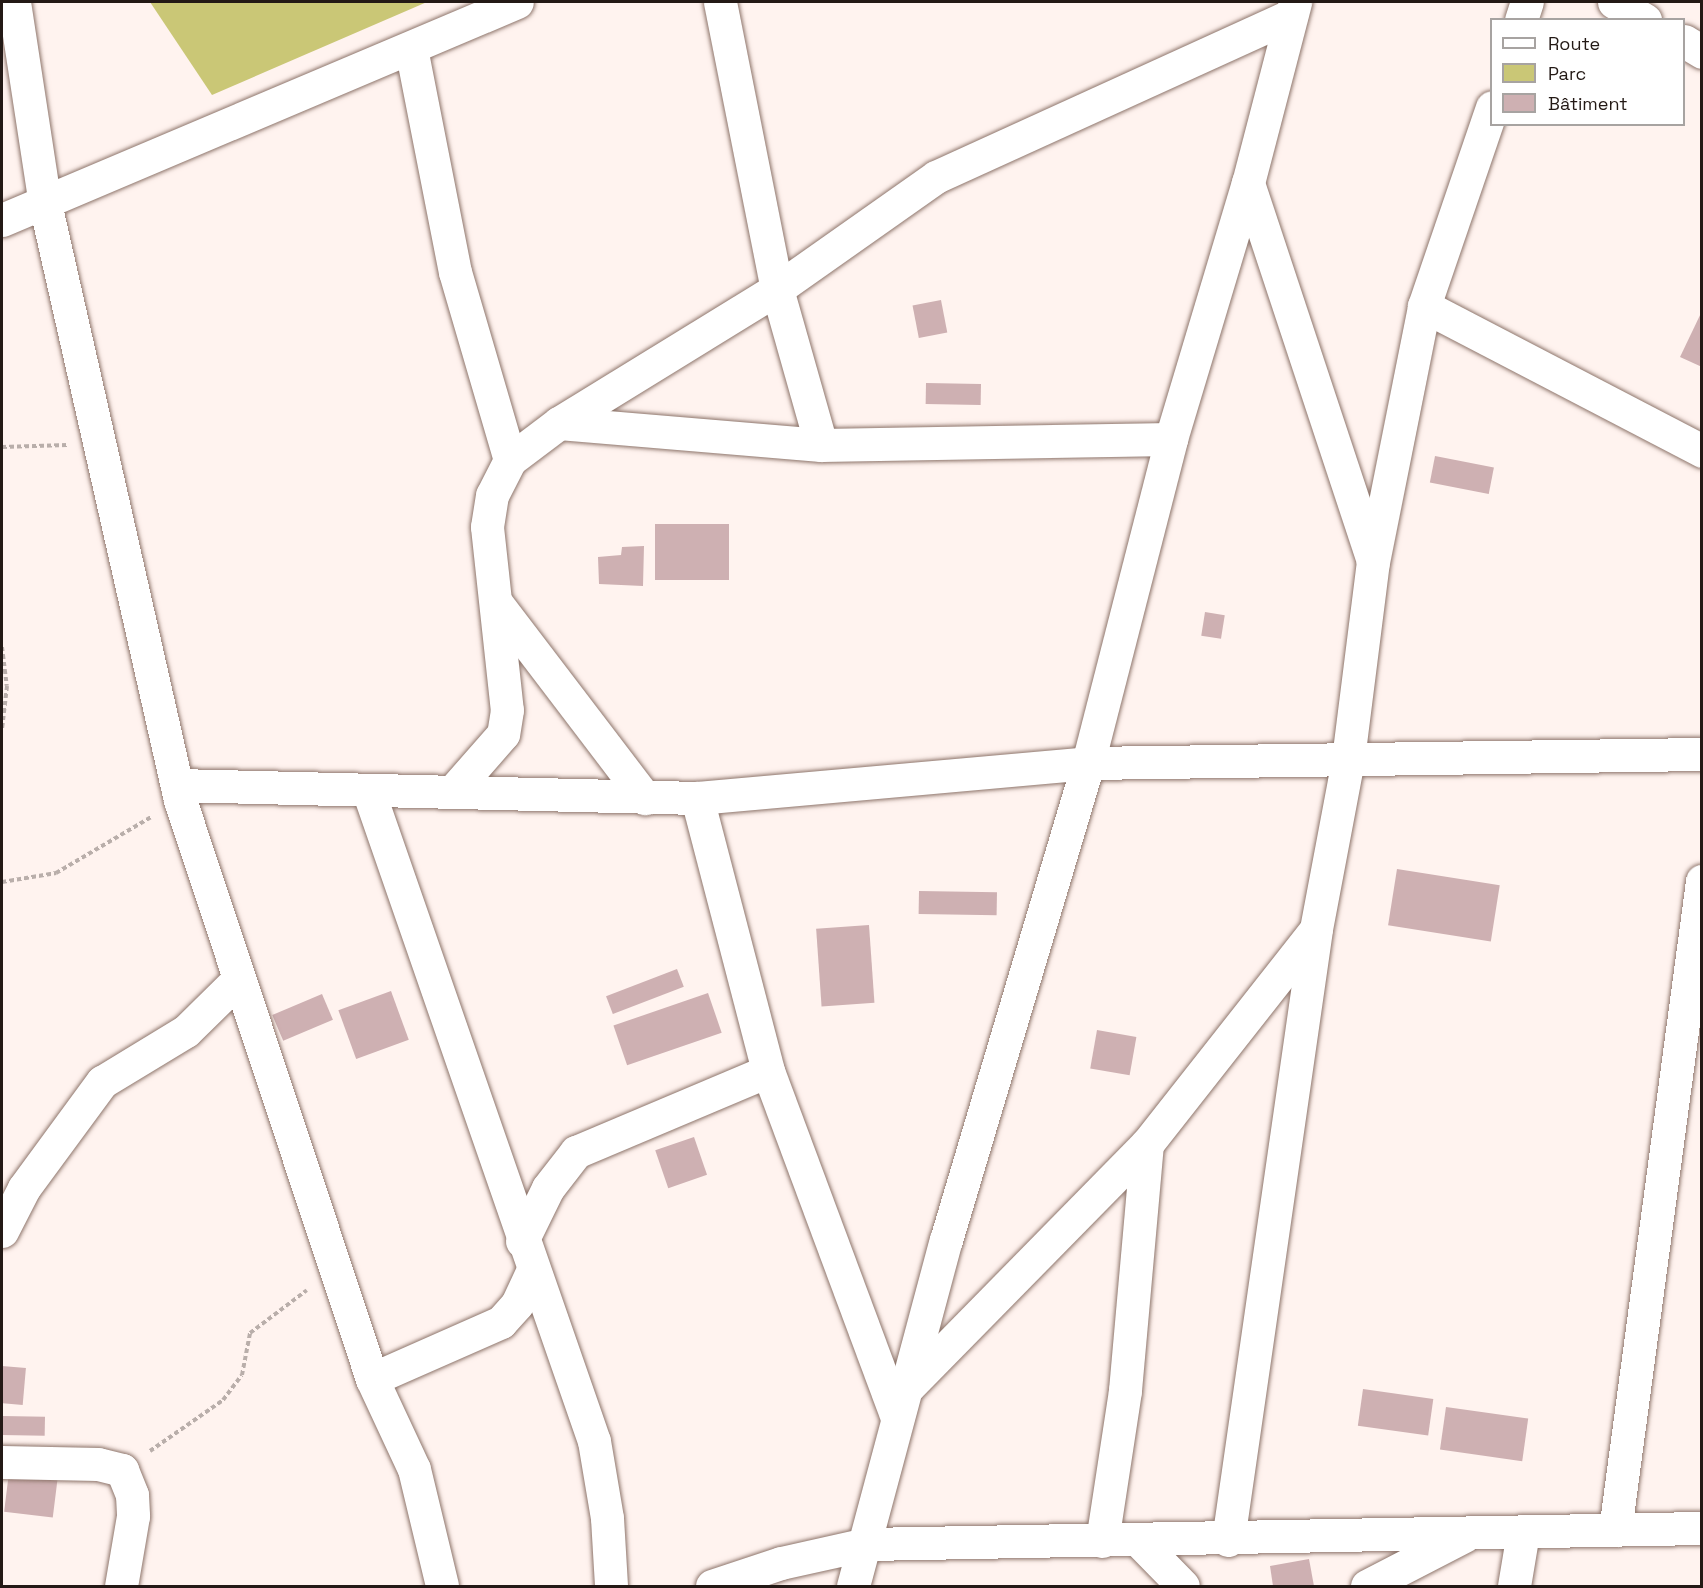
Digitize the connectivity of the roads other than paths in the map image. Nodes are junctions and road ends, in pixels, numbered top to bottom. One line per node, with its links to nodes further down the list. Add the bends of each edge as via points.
1 (14, 2): 14 (street)
2 (516, 2): 10 (street)
3 (720, 2): 16 (street)
4 (1527, 2): 7 (street)
5 (1614, 2): 8 (street)
6 (1293, 8): 13 (street); 16 (street, via 936,177)
7 (1522, 18)
8 (1642, 18)
9 (1685, 42): 11 (street)
10 (411, 48): 14 (street); 22 (street, via 455,272)
11 (1701, 52)
12 (1490, 110): 17 (street)
13 (1248, 183): 19 (street); 23 (street)
14 (44, 199): 15 (street); 30 (street)
15 (2, 220)
16 (777, 289): 18 (street); 20 (street)
17 (1424, 306): 21 (street); 23 (street)
18 (559, 423): 20 (street); 22 (street)
19 (1171, 439): 20 (street); 27 (street)
20 (821, 445)
21 (1701, 451)
22 (510, 460): 24 (street, via 492,495 487,527)
23 (1373, 562): 26 (street)
24 (497, 603): 29 (street, via 507,710 503,734); 31 (street)
25 (1701, 754): 26 (street)
26 (1348, 759): 27 (street); 34 (street)
27 (1088, 763): 32 (street); 43 (street, via 946,1240)
28 (368, 790): 29 (street); 30 (street); 40 (street)
29 (454, 790): 31 (street)
30 (178, 792): 35 (street)
31 (645, 798): 32 (street)
32 (697, 798): 36 (street)
33 (1701, 881): 47 (street)
34 (1316, 929): 37 (street); 51 (street)
35 (239, 979): 38 (street, via 186,1031 108,1076); 42 (street)
36 (768, 1071): 40 (street, via 576,1152 548,1188); 44 (street)
37 (1147, 1144): 43 (street); 52 (street, via 1125,1390)
38 (13, 1193): 39 (street)
39 (2, 1230)
40 (522, 1241): 41 (street)
41 (532, 1272): 42 (street, via 513,1310 501,1322); 56 (street, via 594,1441 607,1518)
42 (372, 1378): 55 (street, via 414,1469)
43 (908, 1387): 44 (street)
44 (897, 1417): 53 (street)
45 (2, 1462): 54 (street, via 98,1464 122,1470 132,1495 133,1516)
46 (1701, 1528): 47 (street)
47 (1616, 1530): 48 (street)
48 (1523, 1532): 49 (street); 61 (street)
49 (1470, 1533): 51 (street); 60 (street)
50 (1138, 1540): 51 (street); 52 (street); 59 (street)
51 (1228, 1540)
52 (1102, 1541): 53 (street)
53 (867, 1544): 57 (street, via 781,1563); 58 (street)
54 (121, 1587)
55 (442, 1587)
56 (611, 1587)
57 (712, 1587)
58 (854, 1587)
59 (1183, 1587)
60 (1367, 1587)
61 (1514, 1587)

